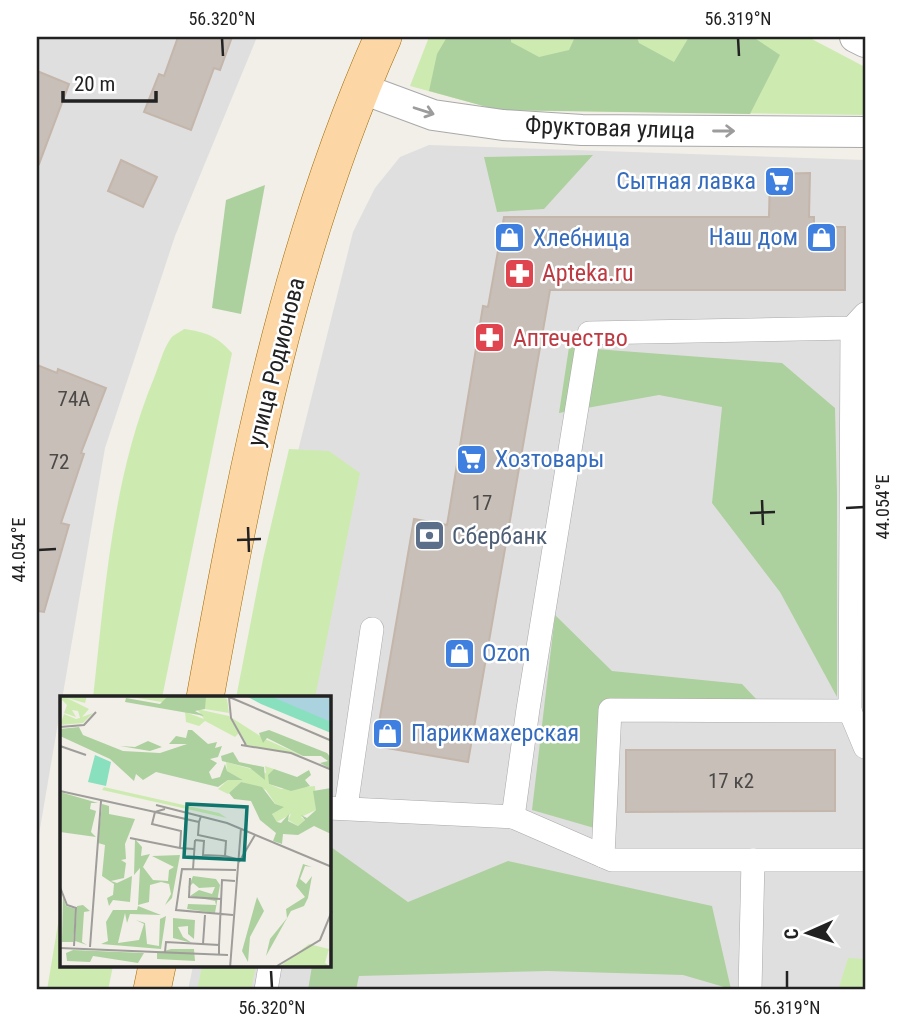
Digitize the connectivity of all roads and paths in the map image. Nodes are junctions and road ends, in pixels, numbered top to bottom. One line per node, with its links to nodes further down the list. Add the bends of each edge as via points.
1 (383, 37): 4 (main road, улица Родионова)
2 (855, 37): 3 (street)
3 (865, 42)
4 (360, 88): 5 (street, Фруктовая улица, one-way to 5, via 433,114 503,125); 8 (main road, улица Родионова, via 280,334 239,509)
5 (865, 132)
6 (858, 321): 9 (street); 12 (street, via 589,333)
7 (372, 629): 11 (street)
8 (205, 696)
9 (850, 711): 10 (street); 13 (street, via 610,710)
10 (865, 747)
11 (337, 808): 12 (street)
12 (513, 817): 13 (street)
13 (603, 856): 14 (street, via 612,860)
14 (753, 860): 15 (street); 20 (street)
15 (865, 860)
16 (157, 968): 18 (main road)
17 (270, 968): 19 (street)
18 (152, 990)
19 (266, 990)
20 (750, 990)

